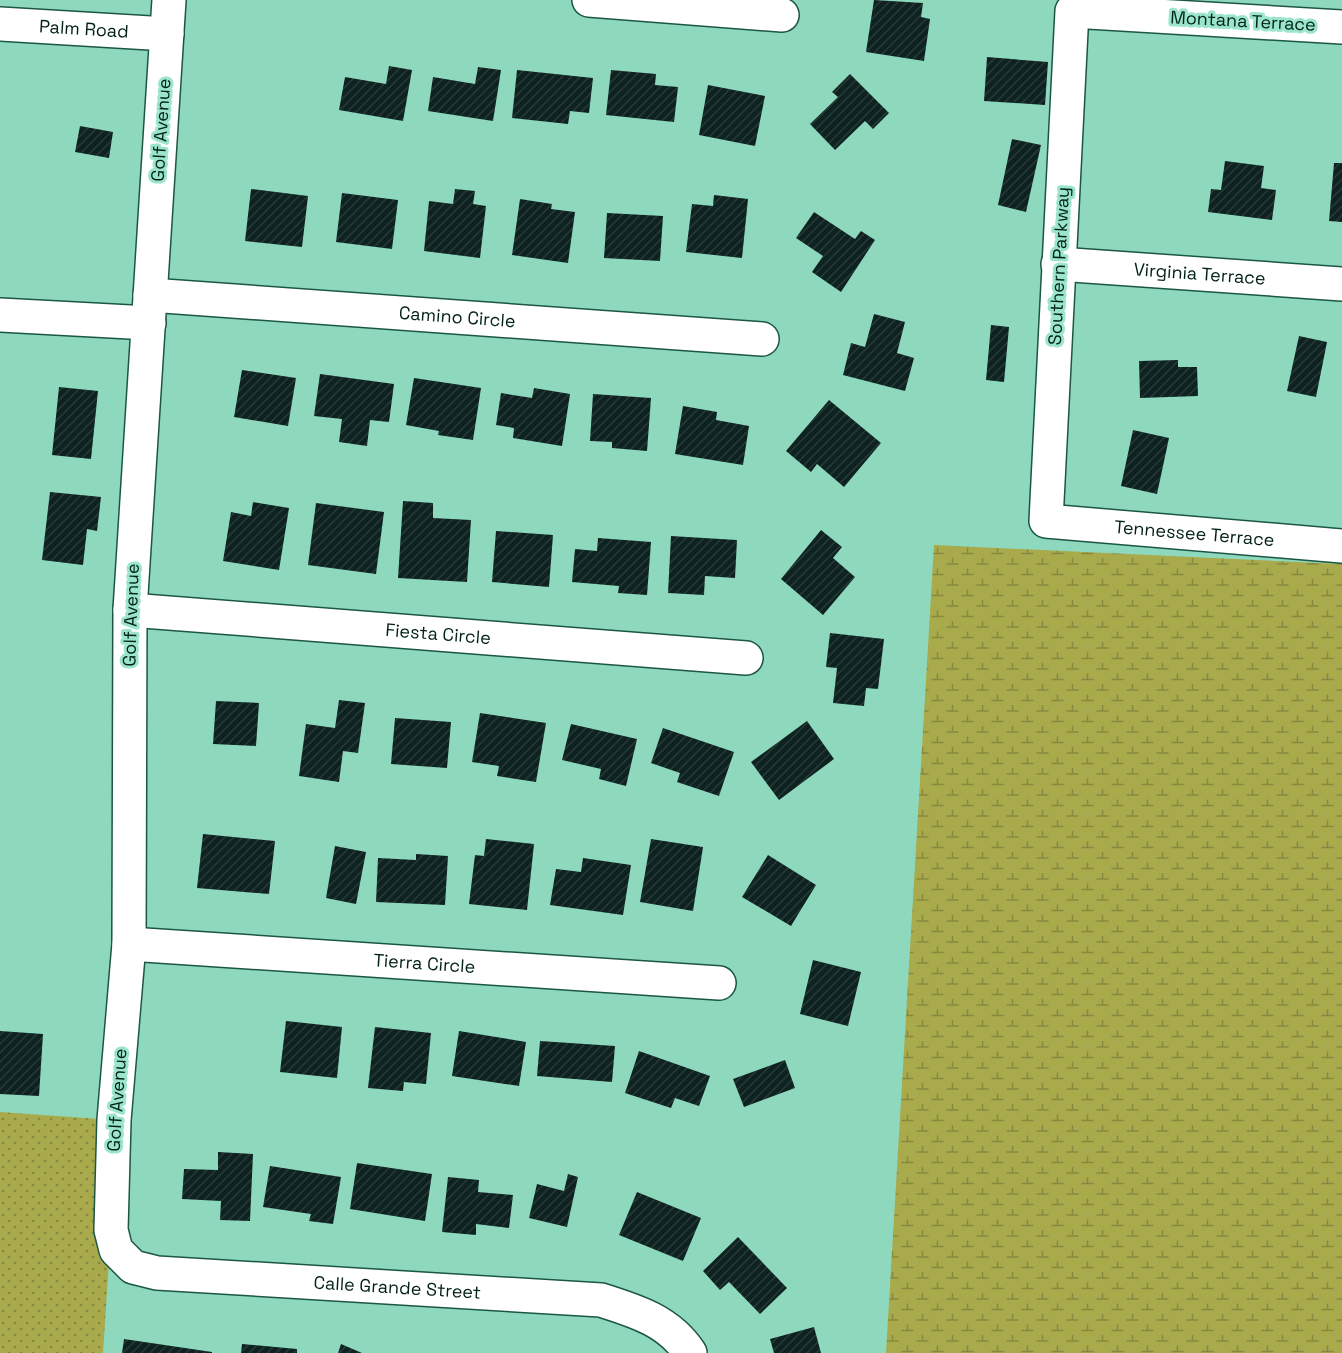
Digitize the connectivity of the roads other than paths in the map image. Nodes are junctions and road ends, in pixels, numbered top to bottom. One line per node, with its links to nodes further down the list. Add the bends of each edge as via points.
1 (169, 0): 7 (street, Golf Avenue)
2 (589, 0): 4 (street)
3 (1072, 11): 6 (street, Montana Terrace); 8 (street, Southern Parkway)
4 (782, 15)
5 (0, 24): 7 (street, Palm Road)
6 (1342, 27)
7 (167, 34): 10 (street, Golf Avenue)
8 (1058, 264): 9 (street, Virginia Terrace); 13 (street, Southern Parkway)
9 (1342, 284)
10 (149, 309): 11 (street, Camino Circle); 12 (street, Camino Circle); 15 (street, Golf Avenue)
11 (0, 315)
12 (762, 339)
13 (1046, 521): 14 (street, Tennessee Terrace)
14 (1342, 546)
15 (130, 610): 16 (street, Fiesta Circle); 17 (street, Golf Avenue)
16 (746, 658)
17 (129, 944): 18 (street, Tierra Circle); 19 (street, Golf Avenue, via 114,1120)
18 (719, 983)
19 (111, 1230): 20 (street, Calle Grande Street, via 116,1250 133,1266 157,1274 601,1300 646,1314 684,1343)
20 (690, 1353)

